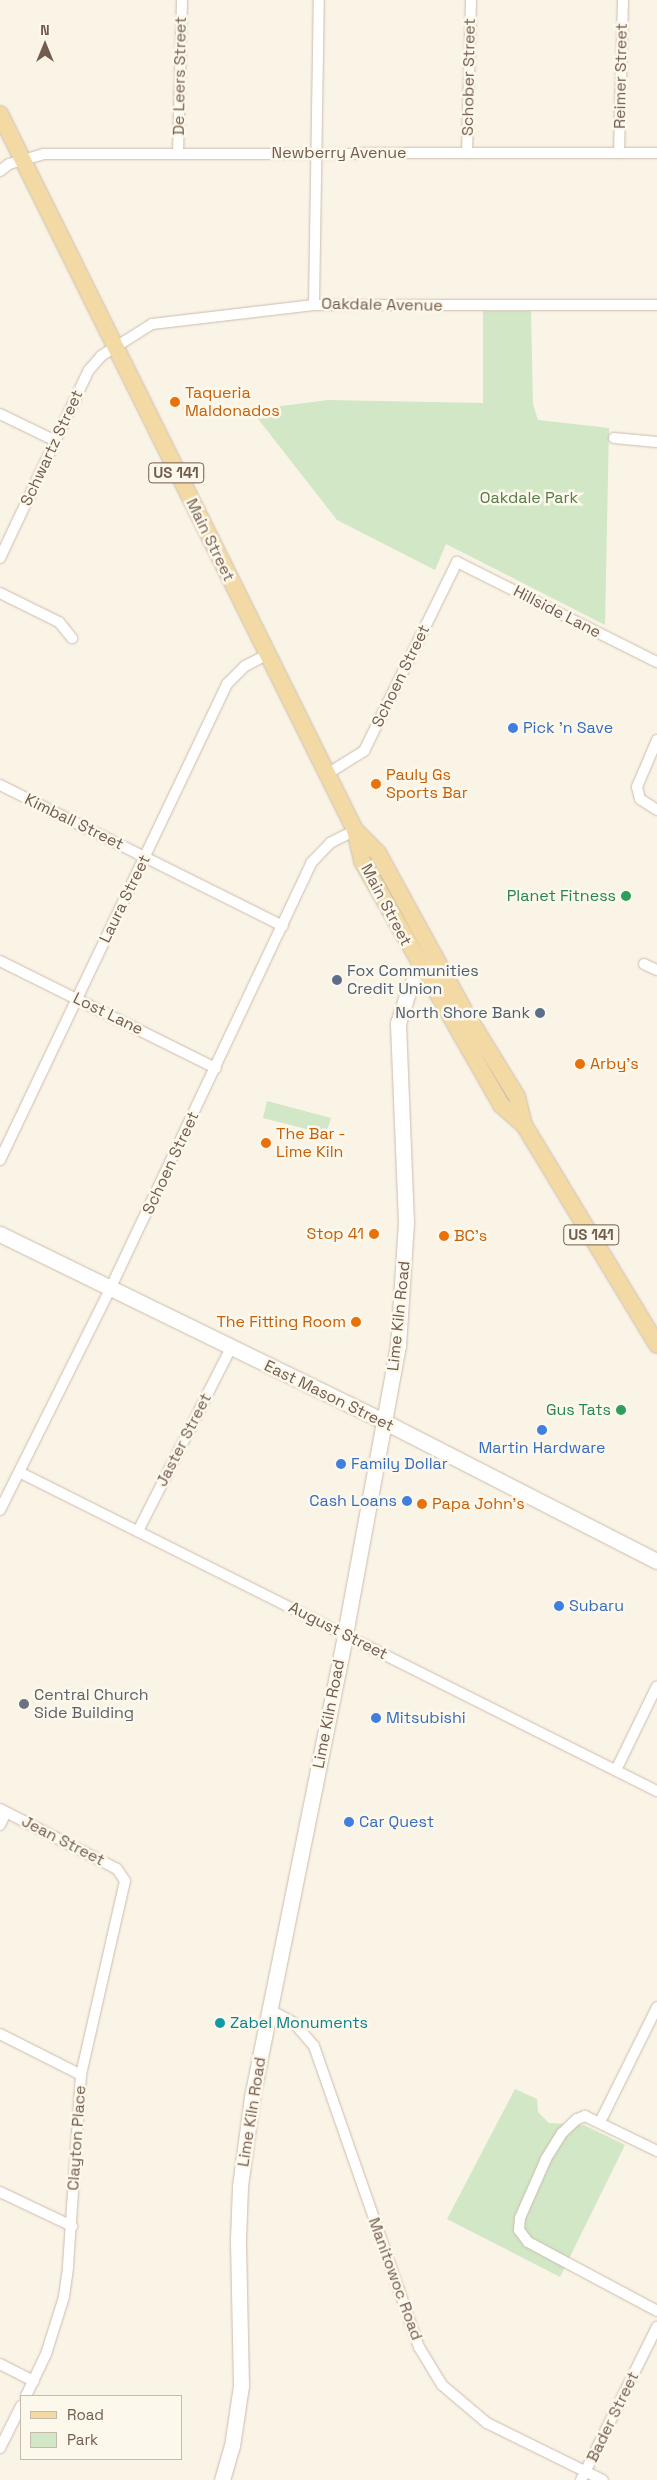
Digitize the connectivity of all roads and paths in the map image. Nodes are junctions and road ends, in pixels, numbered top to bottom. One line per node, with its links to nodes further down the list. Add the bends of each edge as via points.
1 (182, 0): 6 (street, De Leers Street)
2 (319, 0): 7 (street)
3 (471, 0): 8 (street, Schober Street)
4 (622, 0): 9 (street, Reimer Street)
5 (0, 114): 11 (main road, Main Street / US 141)
6 (178, 153): 7 (street, Newberry Avenue); 11 (street, Newberry Avenue, via 44,154)
7 (316, 153): 8 (street, Newberry Avenue); 14 (street)
8 (467, 153): 9 (street, Newberry Avenue)
9 (618, 153): 10 (street, Newberry Avenue)
10 (657, 153)
11 (22, 160): 12 (street, Newberry Avenue); 15 (main road, Main Street / US 141)
12 (0, 171)
13 (657, 304): 14 (street, Oakdale Avenue)
14 (314, 305): 15 (street, Oakdale Avenue, via 162,321)
15 (115, 347): 18 (street, Schwartz Street, via 89,370); 24 (main road, Main Street / US 141)
16 (0, 414): 18 (street)
17 (614, 438): 19 (street)
18 (56, 441): 20 (street, Schwartz Street)
19 (657, 442)
20 (0, 558)
21 (457, 562): 25 (street, Hillside Lane); 27 (street, Schoen Street, via 364,751)
22 (0, 592): 23 (street, via 60,622)
23 (72, 638)
24 (267, 655): 27 (main road, Main Street / US 141); 31 (street, Laura Street, via 245,666 227,684)
25 (657, 662)
26 (657, 740): 29 (street, via 638,779 638,795 645,804)
27 (326, 774): 30 (main road, Main Street / US 141)
28 (0, 785): 31 (street, Kimball Street)
29 (657, 810)
30 (355, 830): 32 (street, Schoen Street, via 320,850); 33 (main road, Main Street / US 141, via 378,853); 36 (main road, Main Street / US 141, via 362,861)
31 (145, 857): 32 (street, Kimball Street); 38 (street, Laura Street)
32 (283, 926): 39 (street, Schoen Street)
33 (437, 959): 36 (main road, Lime Kiln Road); 40 (main road, Main Street / US 141, via 519,1101)
34 (0, 961): 38 (street, Lost Lane)
35 (644, 964): 37 (street)
36 (421, 969): 40 (main road, Main Street / US 141, via 503,1108); 46 (main road, Lime Kiln Road, via 404,1000 398,1023 406,1231 398,1346)
37 (657, 970)
38 (77, 999): 39 (street, Lost Lane); 41 (street, Laura Street)
39 (216, 1068): 43 (street, Schoen Street)
40 (524, 1125): 44 (main road, Main Street / US 141)
41 (0, 1160)
42 (0, 1234): 43 (main road, East Mason Street)
43 (110, 1289): 45 (main road, East Mason Street); 47 (street, Schoen Street)
44 (657, 1345)
45 (231, 1348): 46 (main road, East Mason Street); 49 (street, Jaster Street)
46 (384, 1422): 50 (main road, East Mason Street); 51 (main road, Lime Kiln Road)
47 (19, 1472): 48 (street, Schoen Street); 49 (street, August Street)
48 (0, 1510)
49 (138, 1531): 51 (street, August Street)
50 (657, 1561)
51 (345, 1634): 53 (street, August Street); 59 (main road, Lime Kiln Road)
52 (657, 1686): 53 (street)
53 (616, 1770): 54 (street, August Street)
54 (657, 1790)
55 (3, 1811): 56 (street); 57 (street, Jean Street, via 118,1868)
56 (0, 1825)
57 (124, 1877): 61 (street, Clayton Place)
58 (657, 2007): 62 (street)
59 (270, 2010): 73 (street, Manitowoc Road, via 294,2023 314,2046 399,2291 430,2367 442,2385 471,2412); 74 (main road, Lime Kiln Road, via 252,2097 242,2170 238,2239 241,2386 232,2446)
60 (0, 2034): 61 (street)
61 (81, 2075): 65 (street, Clayton Place)
62 (600, 2122): 63 (street); 66 (street, via 585,2116 570,2125 553,2146 520,2218 519,2230 528,2242)
63 (657, 2151)
64 (0, 2192): 65 (street)
65 (72, 2226): 69 (street, Clayton Place, via 64,2297 53,2336)
66 (657, 2311)
67 (657, 2327): 73 (street, Bader Street)
68 (0, 2364): 69 (street)
69 (34, 2381): 70 (street, Clayton Place)
70 (27, 2395)
71 (20, 2408): 72 (street)
72 (0, 2448)
73 (584, 2476): 75 (street, Manitowoc Road)
74 (222, 2480)
75 (603, 2480)

